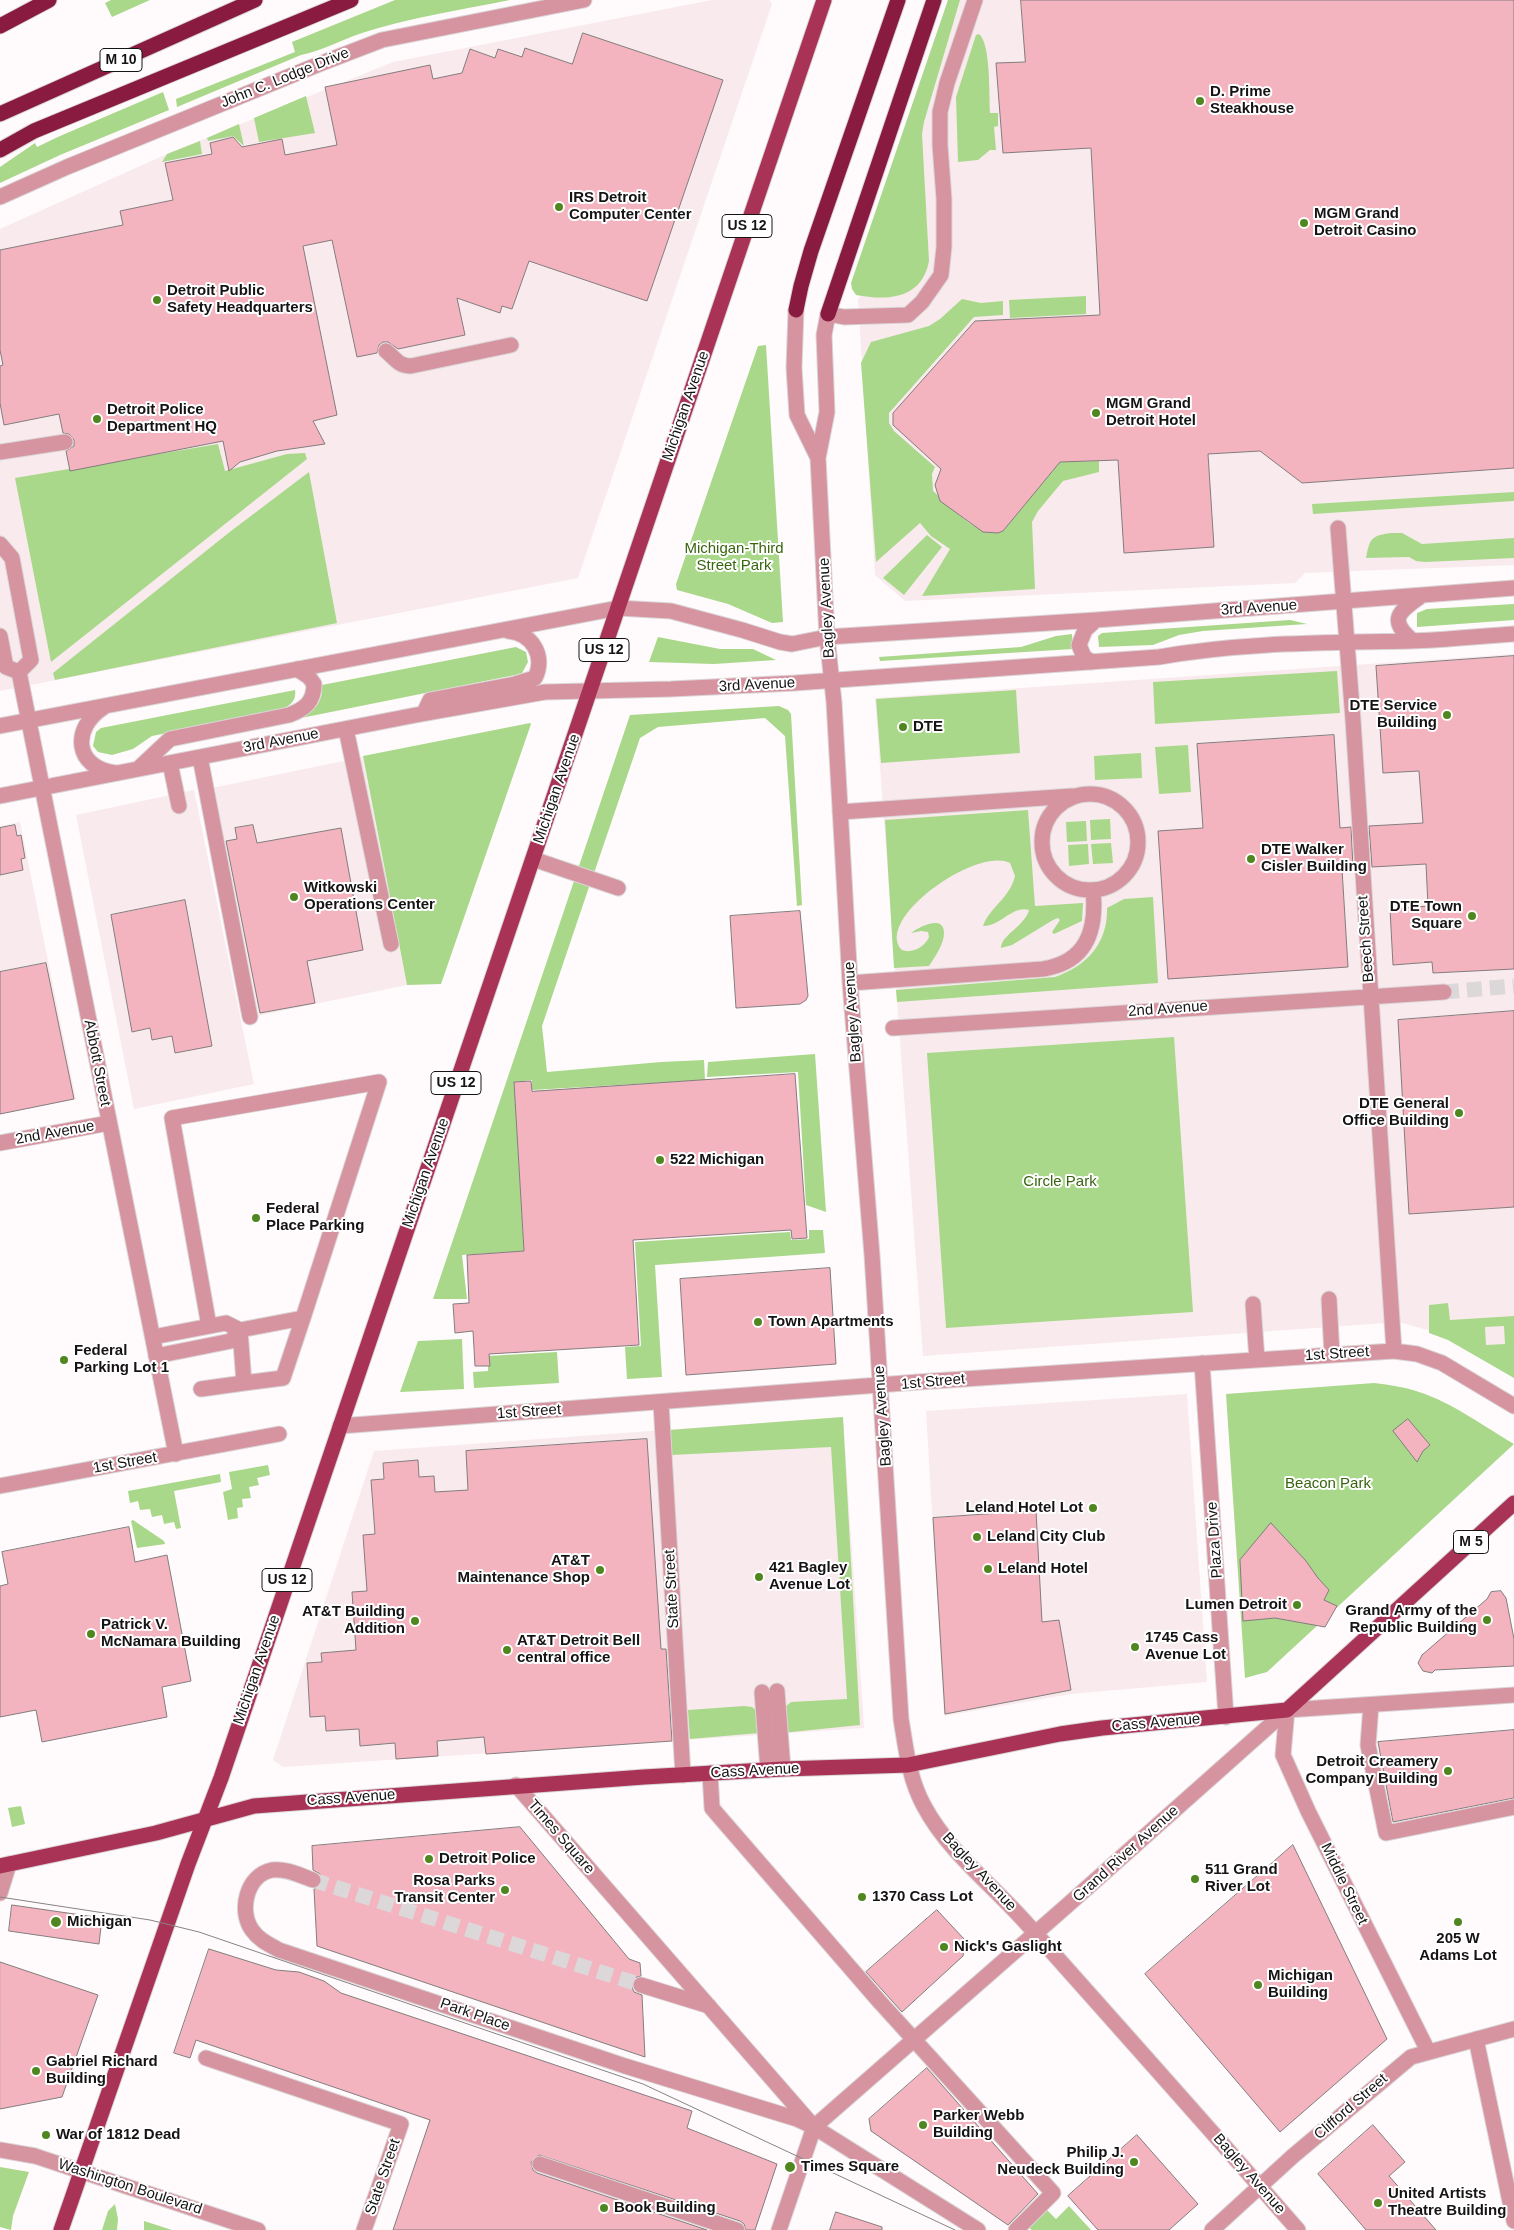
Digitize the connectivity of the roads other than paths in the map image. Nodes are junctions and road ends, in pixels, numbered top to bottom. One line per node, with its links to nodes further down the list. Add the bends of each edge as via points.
1 (49, 0): 9 (highway)
2 (256, 0): 10 (highway, M 10)
3 (352, 0): 11 (highway, via 34,131)
4 (584, 0): 12 (street, John C. Lodge Drive, via 382,40 75,163)
5 (824, 0): 25 (main road, Michigan Avenue / US 12)
6 (898, 0): 13 (highway, via 812,251)
7 (934, 0): 14 (highway)
8 (975, 0): 14 (street, via 946,83 940,112 944,199 941,275 922,302 908,315 844,317)
9 (0, 26)
10 (0, 114)
11 (0, 150)
12 (0, 197)
13 (796, 310): 19 (street, Bagley Avenue, via 794,368 797,415)
14 (828, 314): 19 (street, Bagley Avenue, via 824,335 827,412)
15 (511, 345): 16 (street, via 411,366 396,362)
16 (386, 351)
17 (64, 442): 18 (street)
18 (0, 452)
19 (818, 458): 30 (street, Bagley Avenue)
20 (1338, 528): 24 (street, Beech Street)
21 (0, 544): 35 (street, via 12,558 31,660)
22 (1514, 588): 23 (street, 3rd Avenue)
23 (1422, 595): 24 (street, 3rd Avenue); 32 (street, via 1403,608 1398,617 1398,625)
24 (1342, 601): 26 (street, 3rd Avenue); 31 (street, Beech Street)
25 (618, 608): 27 (street, 3rd Avenue); 30 (street, 3rd Avenue, via 671,611 786,643); 37 (main road, Michigan Avenue / US 12)
26 (1096, 620): 30 (street, 3rd Avenue); 33 (street, via 1085,630 1079,645 1084,657)
27 (498, 631): 34 (street, 3rd Avenue); 39 (street, 3rd Avenue, via 516,632 532,642 539,656 535,678 430,700)
28 (1514, 634): 32 (street, 3rd Avenue)
29 (0, 636): 35 (street, via 6,668)
30 (827, 637): 36 (street, Bagley Avenue)
31 (1346, 641): 32 (street, 3rd Avenue); 33 (street, 3rd Avenue, via 1201,649 1159,657); 58 (street, Beech Street)
32 (1413, 641)
33 (1092, 662): 36 (street, 3rd Avenue)
34 (297, 669): 38 (street, 3rd Avenue); 45 (street, 3rd Avenue, via 314,684 310,702 302,710 289,716 170,739)
35 (19, 672): 40 (street, Abbott Street)
36 (831, 679): 37 (street, 3rd Avenue); 51 (street, Bagley Avenue)
37 (590, 692): 39 (street, 3rd Avenue, via 545,692); 52 (main road, Michigan Avenue / US 12)
38 (108, 705): 40 (street, 3rd Avenue); 46 (street, 3rd Avenue, via 84,726 83,748 92,764)
39 (424, 713): 42 (street, 3rd Avenue)
40 (28, 720): 41 (street, 3rd Avenue); 47 (street, Abbott Street)
41 (0, 726)
42 (346, 728): 43 (street, 3rd Avenue); 55 (street)
43 (200, 757): 44 (street, 3rd Avenue); 59 (street, via 216,809)
44 (170, 763): 45 (street, 3rd Avenue); 50 (street)
45 (138, 769): 46 (street, 3rd Avenue)
46 (117, 773): 47 (street, 3rd Avenue)
47 (42, 788): 49 (street, 3rd Avenue); 61 (street, Abbott Street)
48 (1086, 795): 51 (street); 54 (street, via 1100,796 1119,805 1133,821 1137,835 1135,856 1129,869 1114,884); 54 (street, via 1064,802 1052,813 1045,827 1043,850 1057,877 1070,886)
49 (0, 796)
50 (179, 806)
51 (840, 812): 56 (street, Bagley Avenue)
52 (533, 859): 53 (street); 79 (main road, Michigan Avenue / US 12)
53 (618, 888)
54 (1094, 890): 56 (street, via 1095,914 1087,940 1075,955 1060,965 1043,969)
55 (391, 944)
56 (850, 983): 75 (street, Bagley Avenue)
57 (1444, 992): 58 (street, 2nd Avenue)
58 (1370, 997): 60 (street, 2nd Avenue); 69 (street, Beech Street)
59 (250, 1016)
60 (893, 1028)
61 (110, 1123): 62 (street, 2nd Avenue); 68 (street, Abbott Street)
62 (0, 1143)
63 (1328, 1299): 70 (street)
64 (1254, 1304): 72 (street)
65 (303, 1318): 66 (street, via 379,1082 172,1118); 67 (street); 74 (street, via 284,1378)
66 (209, 1326): 67 (street, via 226,1323); 68 (street)
67 (240, 1330): 71 (street, via 231,1341); 74 (street)
68 (153, 1337): 71 (street, Abbott Street)
69 (1394, 1351): 70 (street, 1st Street); 78 (street, 1st Street, via 1418,1354 1442,1363)
70 (1332, 1355): 72 (street, 1st Street)
71 (156, 1356): 81 (street, Abbott Street)
72 (1257, 1360): 73 (street, 1st Street)
73 (1202, 1363): 75 (street, 1st Street); 89 (street, Plaza Drive)
74 (244, 1383): 76 (street)
75 (881, 1387): 77 (street, 1st Street); 90 (street, Bagley Avenue, via 901,1719)
76 (202, 1389)
77 (661, 1403): 79 (street, 1st Street); 93 (street, State Street)
78 (1514, 1406)
79 (340, 1426): 96 (main road, Michigan Avenue / US 12)
80 (279, 1434): 81 (street, 1st Street)
81 (176, 1454): 82 (street, 1st Street)
82 (0, 1486)
83 (1514, 1504): 88 (main road, Grand River Avenue / M 5)
84 (777, 1691): 91 (street)
85 (762, 1692): 91 (street)
86 (1514, 1695): 87 (street, Cass Avenue)
87 (1371, 1705): 88 (street, Cass Avenue); 95 (street, via 1368,1744 1386,1833)
88 (1287, 1710): 89 (main road, Cass Avenue); 100 (street, Grand River Avenue); 106 (street, Middle Street, via 1283,1755)
89 (1226, 1717): 90 (main road, Cass Avenue, via 1060,1734)
90 (908, 1765): 91 (main road, Cass Avenue); 100 (street, Bagley Avenue, via 924,1807 939,1828 962,1857)
91 (776, 1769): 92 (main road, Cass Avenue)
92 (710, 1773): 93 (main road, Cass Avenue); 105 (street, via 712,1808)
93 (683, 1775): 94 (main road, Cass Avenue)
94 (516, 1785): 96 (main road, Cass Avenue, via 254,1806); 102 (street, Times Square)
95 (1514, 1807)
96 (204, 1821): 97 (main road, Cass Avenue); 111 (main road, Michigan Avenue)
97 (4, 1865): 99 (street)
98 (313, 1880): 108 (street, Park Place, via 274,1870 262,1873 252,1883 246,1897 245,1913 250,1928 262,1942 494,2022)
99 (0, 1893)
100 (1036, 1933): 105 (street, Grand River Avenue); 112 (street, Bagley Avenue)
101 (642, 1985): 102 (street)
102 (710, 2007): 108 (street, Times Square)
103 (1514, 2030): 104 (street, Clifford Street)
104 (1476, 2039): 106 (street, Clifford Street); 113 (street)
105 (914, 2040): 108 (street, Grand River Avenue); 120 (street, via 1053,2193)
106 (1428, 2051): 112 (street, Clifford Street, via 1411,2057)
107 (206, 2058): 116 (street, State Street, via 401,2124)
108 (814, 2126): 118 (street); 119 (street, Times Square)
109 (0, 2150): 111 (street, Washington Boulevard, via 35,2156)
110 (540, 2164): 117 (street)
111 (81, 2171): 114 (main road, Michigan Avenue); 115 (street, Washington Boulevard)
112 (1260, 2187): 121 (street, Clifford Street); 122 (street, Bagley Avenue)
113 (1514, 2221)
114 (62, 2230)
115 (258, 2230)
116 (364, 2230)
117 (738, 2230)
118 (779, 2230)
119 (978, 2230)
120 (1016, 2230)
121 (1212, 2230)
122 (1298, 2230)

